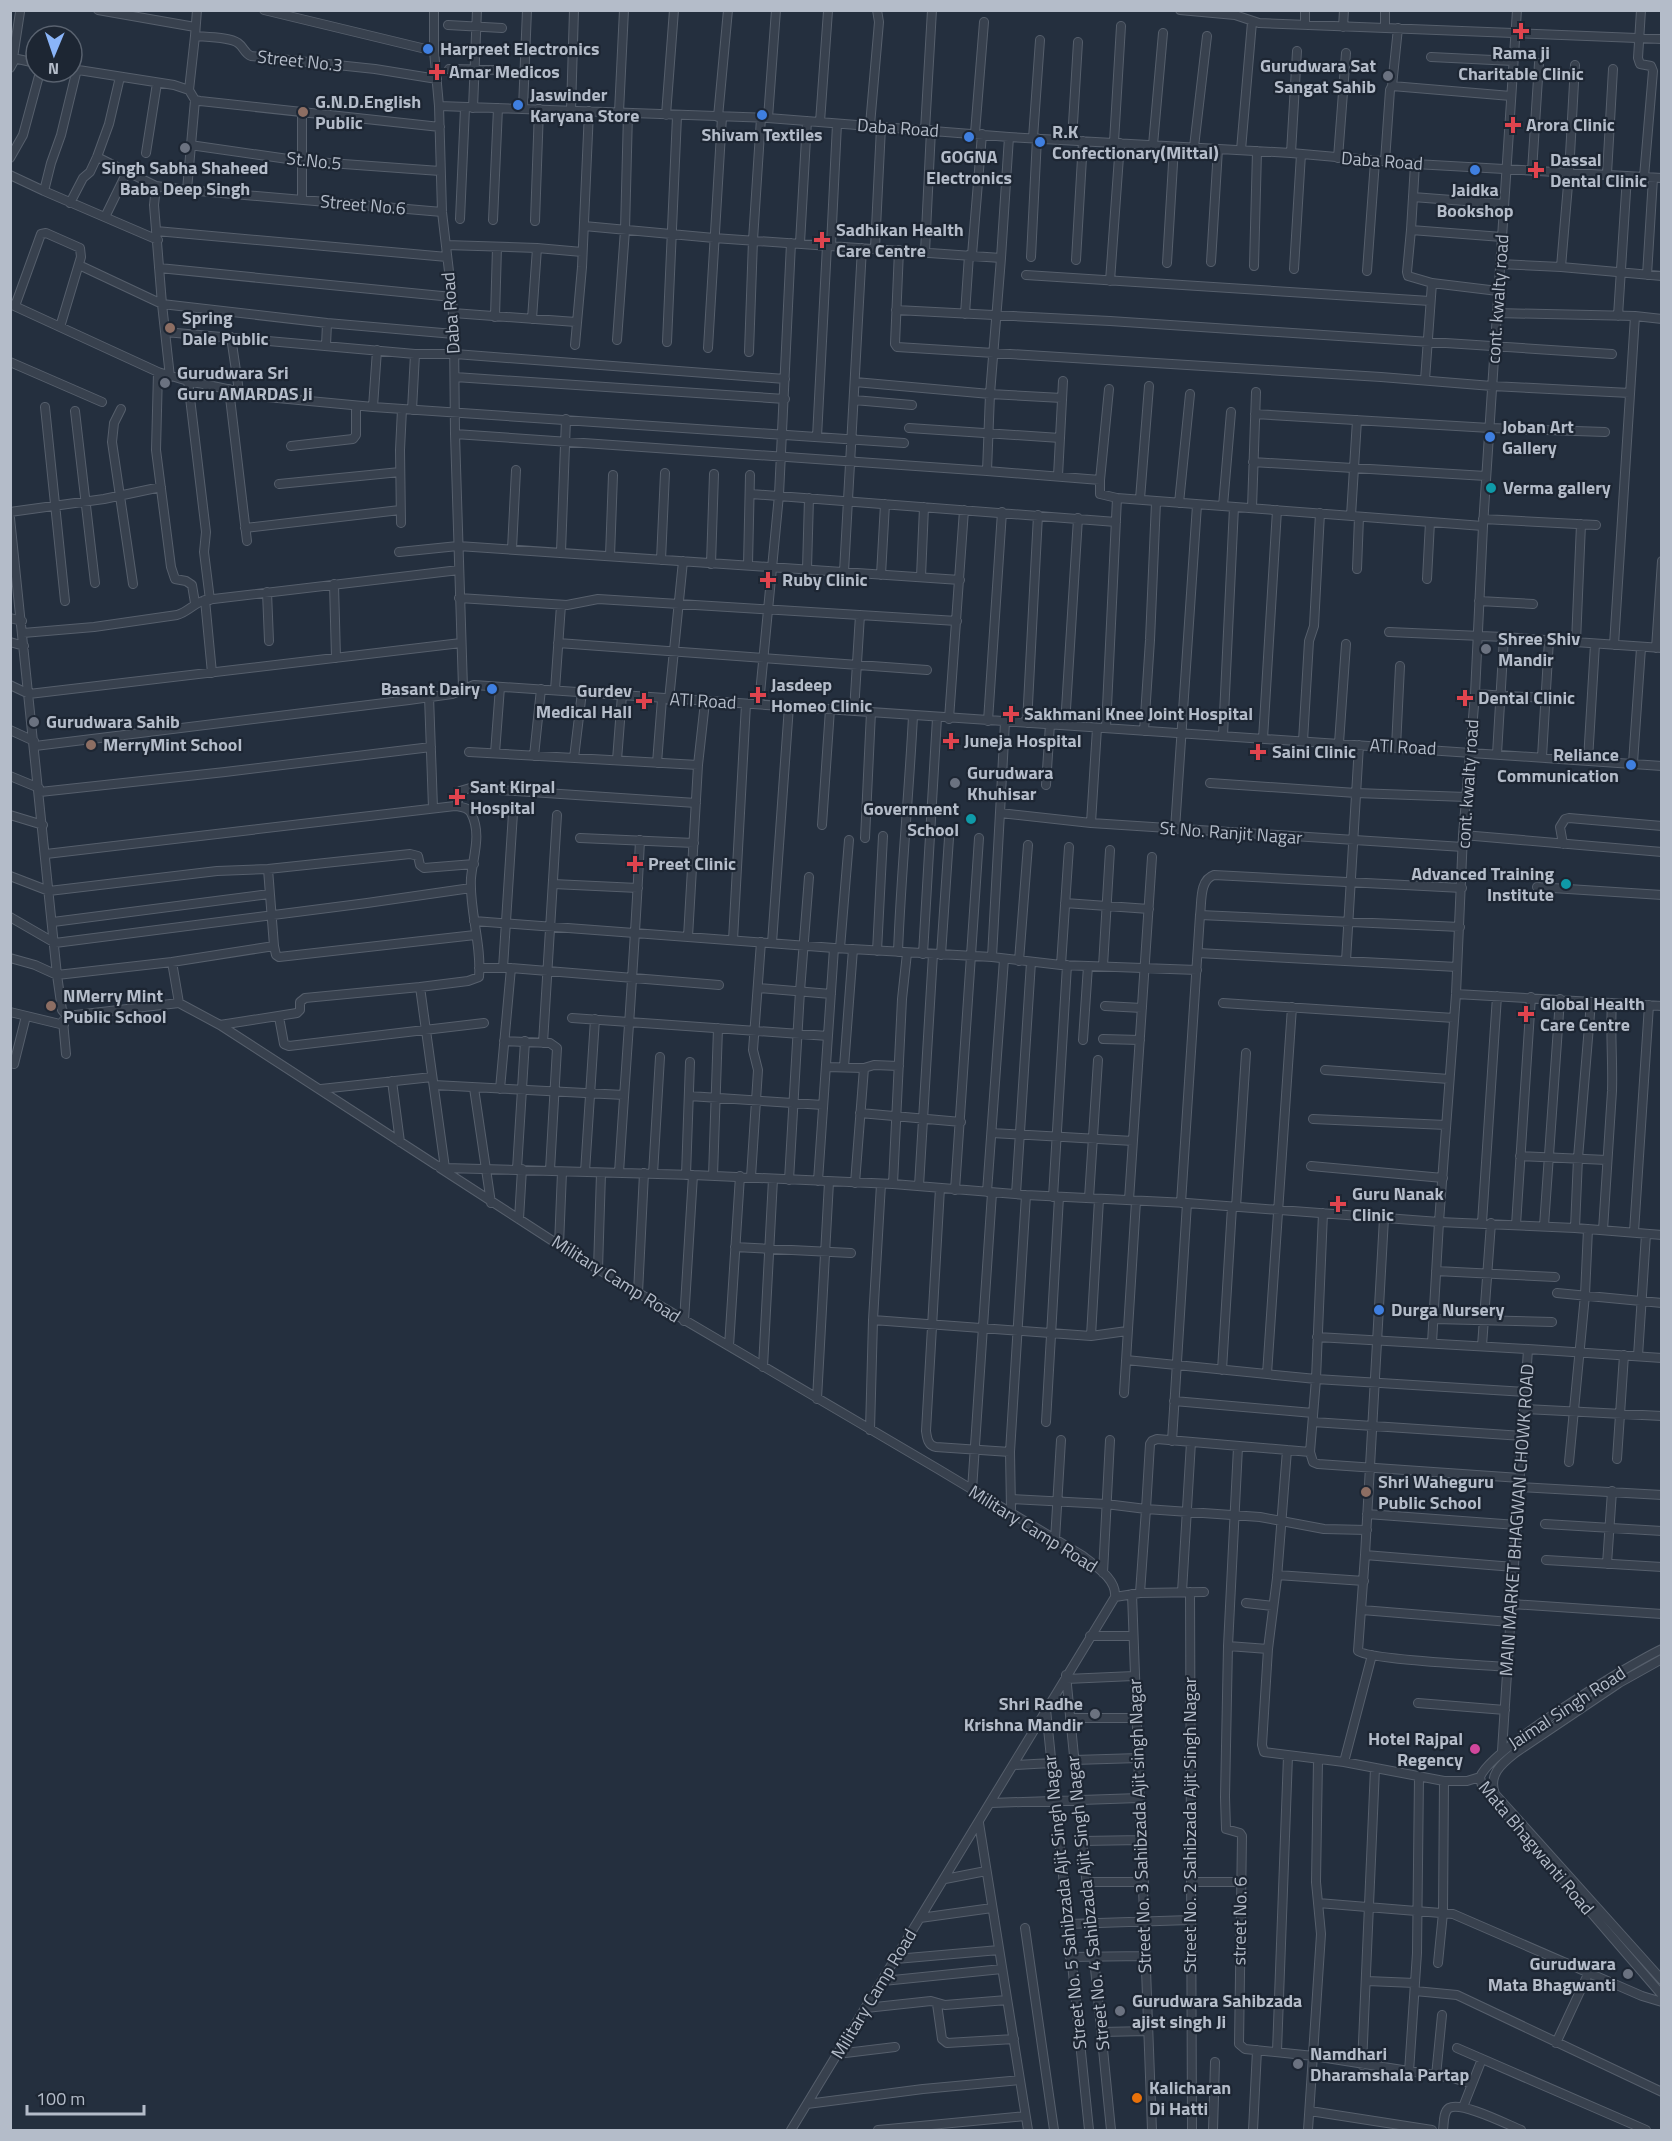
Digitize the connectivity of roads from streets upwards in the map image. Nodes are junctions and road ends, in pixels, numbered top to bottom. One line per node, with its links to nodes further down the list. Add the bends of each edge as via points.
1 (98, 10): 28 (street)
2 (197, 10): 28 (street)
3 (264, 10): 42 (street)
4 (434, 10): 42 (street)
5 (477, 10): 29 (street)
6 (527, 10): 69 (street)
7 (574, 10): 71 (street)
8 (624, 10): 74 (street)
9 (674, 10): 76 (street)
10 (728, 10): 78 (street)
11 (776, 10): 79 (street)
12 (877, 10): 83 (street)
13 (925, 10): 22 (street)
14 (1180, 10): 24 (street, via 1235,15)
15 (1305, 10): 26 (street)
16 (1344, 10): 30 (street)
17 (1385, 10): 31 (street)
18 (1517, 10): 35 (street, cont. kwalty road)
19 (1641, 10): 38 (street)
20 (19, 11): 46 (street)
21 (828, 11): 81 (street)
22 (932, 11): 86 (street)
23 (984, 22): 87 (street)
24 (1252, 22): 26 (street); 98 (street)
25 (448, 25): 29 (street)
26 (1305, 25): 30 (street)
27 (1121, 26): 92 (street)
28 (195, 27): 36 (street)
29 (476, 27): 32 (street); 53 (street)
30 (1343, 27): 31 (street)
31 (1385, 27): 33 (street)
32 (502, 28)
33 (1398, 28): 35 (street); 62 (street)
34 (1163, 33): 94 (street)
35 (1514, 33): 38 (street); 48 (street, cont. kwalty road)
36 (195, 36): 58 (street, Street No.3, via 232,40 251,56); 63 (street)
37 (1207, 36): 96 (street)
38 (1640, 38): 39 (street); 118 (street, via 1639,62 1651,66 1653,71)
39 (1662, 39)
40 (1040, 40): 89 (street)
41 (1078, 42): 90 (street)
42 (434, 51): 58 (street)
43 (1297, 51): 101 (street)
44 (1346, 53): 105 (street)
45 (1431, 57): 48 (street)
46 (15, 59): 47 (street); 51 (street)
47 (24, 61)
48 (1513, 61): 64 (street, cont. kwalty road)
49 (1539, 63): 112 (street)
50 (1575, 65): 114 (street)
51 (10, 68)
52 (449, 69): 53 (street)
53 (475, 69): 55 (street); 67 (street)
54 (1613, 69): 115 (street)
55 (502, 70)
56 (84, 71): 57 (street)
57 (120, 77): 59 (street); 103 (street)
58 (437, 80): 66 (street)
59 (157, 83): 63 (street); 100 (street)
60 (37, 84): 104 (street, via 23,135)
61 (72, 84): 123 (street)
62 (1392, 87): 64 (street); 108 (street)
63 (189, 90): 65 (street)
64 (1511, 96): 110 (street, cont. kwalty road)
65 (195, 100): 73 (street); 93 (street)
66 (440, 106): 67 (street, Daba Road); 84 (street, Daba Road)
67 (469, 108): 68 (street, Daba Road); 130 (street)
68 (498, 108): 69 (street, Daba Road); 131 (street)
69 (523, 108): 70 (street, Daba Road)
70 (539, 109): 71 (street, Daba Road); 132 (street)
71 (571, 110): 72 (street, Daba Road)
72 (589, 111): 74 (street, Daba Road); 133 (street)
73 (302, 112): 84 (street); 106 (street)
74 (619, 112): 75 (street, Daba Road)
75 (628, 113): 76 (street, Daba Road); 134 (street)
76 (666, 115): 77 (street, Daba Road)
77 (677, 116): 78 (street, Daba Road); 137 (street)
78 (720, 117): 79 (street, Daba Road); 139 (street)
79 (765, 118): 80 (street, Daba Road); 141 (street)
80 (807, 121): 81 (street, Daba Road); 142 (street)
81 (820, 122): 82 (street, Daba Road)
82 (837, 124): 83 (street, Daba Road); 144 (street)
83 (870, 125): 85 (street, Daba Road)
84 (440, 127): 111 (street, Daba Road)
85 (881, 127): 86 (street, Daba Road); 148 (street)
86 (928, 130): 87 (street, Daba Road); 151 (street)
87 (979, 133): 88 (street, Daba Road); 152 (street)
88 (1010, 137): 89 (street, Daba Road); 155 (street)
89 (1035, 138): 90 (street, Daba Road); 154 (street)
90 (1071, 140): 91 (street, Daba Road)
91 (1083, 141): 92 (street, Daba Road); 156 (street)
92 (1117, 143): 94 (street, Daba Road); 170 (street)
93 (190, 145): 106 (street, St.No.5); 122 (street)
94 (1153, 145): 95 (street, Daba Road)
95 (1174, 147): 96 (street, Daba Road); 158 (street)
96 (1194, 147): 97 (street, Daba Road)
97 (1218, 149): 98 (street, Daba Road); 157 (street)
98 (1241, 150): 99 (street, Daba Road)
99 (1257, 151): 101 (street, Daba Road); 161 (street)
100 (147, 153)
101 (1291, 153): 102 (street, Daba Road)
102 (1300, 154): 105 (street, Daba Road); 164 (street)
103 (97, 157): 113 (street); 126 (street)
104 (10, 158)
105 (1338, 158): 107 (street, Daba Road)
106 (302, 161): 111 (street, St.No.5); 125 (street)
107 (1375, 161): 108 (street, Daba Road); 165 (street)
108 (1385, 161): 109 (street, Daba Road)
109 (1415, 164): 110 (street, Daba Road); 124 (street)
110 (1506, 170): 112 (street, Daba Road); 127 (street, cont. kwalty road)
111 (440, 171): 128 (street, Daba Road)
112 (1532, 171): 114 (street, Daba Road)
113 (127, 172): 121 (street); 129 (street)
114 (1569, 173): 115 (street, Daba Road); 162 (street)
115 (1607, 174): 117 (street, Daba Road)
116 (10, 175): 123 (street)
117 (1627, 176): 118 (street, Daba Road); 166 (street)
118 (1644, 177): 119 (street, Daba Road)
119 (1653, 178): 120 (street, Daba Road); 168 (street)
120 (1662, 178)
121 (156, 186): 122 (street, Street No.6); 136 (street)
122 (187, 189): 125 (street, Street No.6)
123 (44, 192): 126 (street)
124 (1413, 197): 127 (street); 135 (street)
125 (302, 200): 128 (street, Street No.6)
126 (70, 203): 129 (street)
127 (1504, 204): 138 (street, cont. kwalty road)
128 (442, 213): 143 (street, Daba Road)
129 (105, 217): 140 (street)
130 (460, 219)
131 (493, 220)
132 (535, 221)
133 (584, 226): 134 (street); 150 (street)
134 (625, 230): 137 (street); 193 (street)
135 (1411, 230): 138 (street); 171 (street, via 1407,274)
136 (156, 231): 140 (street); 153 (street)
137 (671, 234): 139 (street); 195 (street)
138 (1502, 237): 159 (street, cont. kwalty road)
139 (714, 238): 141 (street); 199 (street)
140 (158, 240): 163 (street)
141 (753, 240): 142 (street); 201 (street)
142 (796, 243): 144 (street); 210 (street)
143 (446, 245): 145 (street); 153 (street, Daba Road)
144 (829, 245): 147 (street); 247 (street)
145 (497, 247): 146 (street); 184 (street)
146 (537, 248): 150 (street); 185 (street)
147 (862, 248): 148 (street); 214 (street)
148 (875, 248): 149 (street)
149 (899, 250): 151 (street); 177 (street)
150 (582, 252): 187 (street)
151 (925, 252): 152 (street)
152 (970, 255): 155 (street); 180 (street)
153 (447, 257): 173 (street, Daba Road)
154 (1031, 257)
155 (1001, 258): 181 (street)
156 (1076, 260)
157 (1211, 262)
158 (1167, 263)
159 (1500, 264): 162 (street); 172 (street, cont. kwalty road)
160 (79, 265): 175 (street); 176 (street, via 80,248 40,234); 189 (street)
161 (1254, 266)
162 (1561, 267): 166 (street)
163 (159, 268): 173 (street); 175 (street)
164 (1294, 269)
165 (1367, 271)
166 (1621, 273): 168 (street); 182 (street)
167 (1026, 275): 170 (street)
168 (1647, 275): 169 (street)
169 (1662, 276)
170 (1110, 281): 174 (street)
171 (1432, 284): 172 (street); 174 (street)
172 (1498, 291): 179 (street, cont. kwalty road)
173 (452, 297): 178 (street, Daba Road)
174 (1430, 301): 194 (street)
175 (162, 303): 188 (street); 190 (street)
176 (13, 305): 189 (street)
177 (896, 310): 180 (street); 204 (street, via 896,347)
178 (453, 313): 184 (street); 191 (street, Daba Road)
179 (1497, 313): 182 (street); 198 (street, cont. kwalty road)
180 (965, 314): 181 (street)
181 (996, 316): 194 (street); 204 (street)
182 (1618, 316): 183 (street)
183 (1635, 316): 186 (street); 221 (street)
184 (495, 317): 185 (street)
185 (532, 319): 187 (street)
186 (1662, 319)
187 (576, 322): 196 (street)
188 (327, 323): 191 (street); 197 (street)
189 (60, 327): 207 (street)
190 (165, 332): 192 (street); 208 (street)
191 (454, 334): 203 (street, Daba Road)
192 (231, 338): 197 (street); 219 (street)
193 (617, 340)
194 (1426, 341): 198 (street); 211 (street)
195 (667, 342)
196 (575, 345)
197 (326, 346): 200 (street)
198 (1494, 346): 205 (street); 216 (street, cont. kwalty road)
199 (708, 348)
200 (377, 350): 202 (street); 231 (street)
201 (749, 352)
202 (415, 354): 203 (street); 234 (street)
203 (455, 354): 209 (street, Daba Road); 210 (street)
204 (993, 354): 211 (street); 222 (street)
205 (1612, 354)
206 (10, 362): 227 (street)
207 (158, 372): 208 (street); 268 (street, via 156,450)
208 (170, 377): 212 (street)
209 (455, 377): 225 (street); 236 (street, Daba Road)
210 (785, 379): 225 (street)
211 (1425, 380): 216 (street)
212 (188, 381): 217 (street); 330 (street, via 206,532)
213 (1064, 381): 224 (street)
214 (855, 382): 222 (street); 226 (street)
215 (1149, 386): 274 (street)
216 (1492, 386): 221 (street); 242 (street, cont. kwalty road)
217 (229, 389): 219 (street); 302 (street)
218 (1109, 389): 266 (street)
219 (239, 391): 229 (street)
220 (1256, 392): 238 (street)
221 (1630, 393): 354 (street)
222 (990, 394): 224 (street); 245 (street)
223 (1190, 394): 278 (street)
224 (1062, 398): 248 (street)
225 (784, 399): 246 (street)
226 (854, 400): 228 (street); 250 (street)
227 (102, 402)
228 (912, 405)
229 (356, 406): 231 (street); 252 (street, via 353,439)
230 (45, 407): 282 (street)
231 (372, 407): 233 (street)
232 (122, 409): 270 (street, via 112,436)
233 (402, 409): 234 (street); 259 (street)
234 (412, 410): 236 (street)
235 (75, 411): 276 (street)
236 (455, 412): 239 (street); 244 (street, Daba Road)
237 (1232, 412): 281 (street)
238 (1255, 414): 240 (street); 255 (street)
239 (566, 419): 246 (street); 249 (street)
240 (1358, 420): 242 (street); 256 (street)
241 (909, 428): 245 (street)
242 (1490, 428): 243 (street); 265 (street, cont. kwalty road)
243 (1605, 432)
244 (455, 434): 249 (street); 305 (street, Daba Road)
245 (989, 434): 248 (street); 258 (street)
246 (782, 435): 247 (street); 253 (street)
247 (817, 437): 250 (street)
248 (1060, 438): 264 (street)
249 (565, 440): 253 (street); 308 (street)
250 (852, 440): 251 (street); 254 (street)
251 (904, 443)
252 (291, 446)
253 (781, 457): 254 (street); 271 (street)
254 (851, 462): 258 (street); 275 (street)
255 (1253, 462): 256 (street); 285 (street)
256 (1353, 468): 265 (street); 293 (street)
257 (516, 470): 306 (street)
258 (987, 471): 264 (street)
259 (400, 472): 267 (street); 286 (street)
260 (665, 473): 310 (street)
261 (714, 474): 313 (street)
262 (613, 475): 309 (street)
263 (750, 475): 269 (street)
264 (1058, 476): 266 (street)
265 (1486, 476): 299 (street, cont. kwalty road)
266 (1100, 480): 273 (street, via 1102,495)
267 (279, 484)
268 (161, 487): 270 (street); 333 (street, via 172,575 192,585)
269 (751, 494): 271 (street); 314 (street)
270 (120, 495): 276 (street); 326 (street)
271 (779, 495): 272 (street); 315 (street)
272 (809, 498): 275 (street); 316 (street)
273 (1117, 498): 274 (street); 296 (street)
274 (1140, 499): 277 (street)
275 (847, 500): 279 (street); 319 (street)
276 (86, 502): 282 (street); 325 (street)
277 (1156, 502): 278 (street); 396 (street)
278 (1179, 503): 280 (street)
279 (885, 504): 283 (street); 320 (street)
280 (1197, 506): 281 (street); 397 (street)
281 (1223, 506): 284 (street)
282 (54, 507): 289 (street); 331 (street)
283 (924, 507): 287 (street); 321 (street)
284 (1234, 507): 285 (street); 398 (street)
285 (1252, 508): 288 (street)
286 (400, 510): 298 (street); 302 (street)
287 (964, 510): 290 (street); 323 (street)
288 (1277, 510): 291 (street); 399 (street)
289 (10, 512)
290 (1002, 512): 292 (street); 388 (street)
291 (1320, 513): 293 (street); 400 (street)
292 (1038, 515): 295 (street); 390 (street)
293 (1355, 516): 297 (street); 317 (street)
294 (10, 518): 304 (street)
295 (1078, 518): 296 (street); 392 (street)
296 (1116, 522): 394 (street)
297 (1430, 522): 299 (street); 322 (street)
298 (401, 523)
299 (1483, 523): 300 (street); 332 (street, cont. kwalty road)
300 (1581, 524): 301 (street); 349 (street)
301 (1596, 525)
302 (245, 528): 303 (street)
303 (246, 540)
304 (12, 542): 324 (street)
305 (458, 546): 306 (street); 307 (street); 318 (street, Daba Road)
306 (512, 549): 308 (street)
307 (399, 552)
308 (561, 552): 309 (street)
309 (610, 556): 310 (street)
310 (661, 560): 311 (street)
311 (683, 561): 313 (street); 334 (street)
312 (1662, 561): 357 (street)
313 (711, 564): 314 (street)
314 (748, 565): 315 (street)
315 (772, 567): 316 (street); 337 (street)
316 (807, 569): 319 (street)
317 (1357, 569)
318 (459, 570): 327 (street); 329 (street, Daba Road)
319 (844, 572): 320 (street)
320 (880, 575): 321 (street)
321 (921, 577): 323 (street)
322 (1427, 579)
323 (960, 580): 341 (street)
324 (14, 581): 340 (street)
325 (95, 583)
326 (133, 584)
327 (334, 585): 328 (street); 360 (street)
328 (267, 592): 330 (street); 346 (street)
329 (459, 598): 336 (street); 350 (street, Daba Road)
330 (208, 600): 333 (street); 364 (street)
331 (65, 601)
332 (1479, 601): 335 (street); 344 (street, cont. kwalty road)
333 (195, 603): 343 (street, via 177,615)
334 (678, 604): 336 (street, via 598,599); 337 (street); 358 (street)
335 (1533, 604)
336 (561, 605): 351 (street)
337 (768, 610): 338 (street); 359 (street)
338 (860, 615): 341 (street); 361 (street)
339 (10, 618): 340 (street)
340 (22, 621): 343 (street)
341 (957, 621): 387 (street)
342 (1389, 632): 344 (street)
343 (23, 633): 355 (street)
344 (1478, 637): 345 (street); 372 (street, cont. kwalty road)
345 (1504, 637): 347 (street); 374 (street)
346 (269, 640)
347 (1549, 640): 349 (street); 376 (street)
348 (10, 642): 355 (street)
349 (1576, 642): 353 (street)
350 (461, 643): 360 (street); 367 (street, Daba Road)
351 (558, 643): 358 (street); 369 (street)
352 (1346, 644): 402 (street)
353 (1595, 644): 354 (street); 414 (street)
354 (1614, 645): 356 (street)
355 (24, 646): 371 (street)
356 (1641, 648): 357 (street); 416 (street)
357 (1659, 648)
358 (673, 651): 359 (street); 377 (street)
359 (763, 657): 361 (street); 380 (street)
360 (336, 658): 364 (street)
361 (858, 664): 363 (street); 383 (street)
362 (1400, 666): 405 (street)
363 (927, 670)
364 (212, 673): 371 (street)
365 (10, 685): 371 (street)
366 (500, 687): 367 (street, ATI Road); 368 (street, ATI Road); 408 (street)
367 (463, 688): 375 (street, ATI Road, via 453,694)
368 (541, 689): 369 (street, ATI Road); 410 (street)
369 (555, 690): 370 (street, ATI Road)
370 (582, 692): 373 (street, ATI Road); 412 (street)
371 (29, 693): 401 (street)
372 (1475, 693): 374 (street); 406 (street, cont. kwalty road)
373 (622, 695): 377 (street, ATI Road); 413 (street)
374 (1500, 695): 376 (street); 409 (street)
375 (429, 696): 401 (street, ATI Road); 404 (street)
376 (1545, 698): 411 (street)
377 (666, 699): 378 (street, ATI Road); 415 (street)
378 (705, 702): 379 (street, ATI Road); 417 (street)
379 (746, 704): 380 (street, ATI Road); 483 (street)
380 (759, 704): 381 (street, ATI Road)
381 (789, 706): 382 (street, ATI Road); 486 (street)
382 (830, 709): 383 (street, ATI Road); 434 (street)
383 (854, 711): 384 (street, ATI Road)
384 (871, 712): 385 (street, ATI Road); 440 (street)
385 (913, 716): 386 (street, ATI Road); 492 (street)
386 (937, 718): 387 (street, ATI Road); 495 (street)
387 (949, 719): 388 (street, ATI Road)
388 (988, 721): 389 (street, ATI Road)
389 (1005, 722): 390 (street, ATI Road); 429 (street)
390 (1027, 723): 391 (street, ATI Road)
391 (1050, 724): 392 (street, ATI Road); 421 (street)
392 (1065, 725): 393 (street, ATI Road)
393 (1097, 728): 394 (street, ATI Road); 432 (street)
394 (1106, 728): 396 (street, ATI Road)
395 (10, 730): 401 (street)
396 (1144, 730): 397 (street, ATI Road)
397 (1182, 734): 398 (street, ATI Road); 436 (street)
398 (1223, 736): 399 (street, ATI Road)
399 (1263, 739): 400 (street, ATI Road)
400 (1303, 741): 402 (street, ATI Road)
401 (35, 743): 422 (street)
402 (1339, 743): 403 (street, ATI Road)
403 (1359, 745): 405 (street, ATI Road); 423 (street)
404 (431, 747): 422 (street); 427 (street)
405 (1396, 747): 406 (street, ATI Road)
406 (1471, 751): 409 (street, ATI Road); 424 (street, cont. kwalty road)
407 (468, 752): 408 (street)
408 (495, 753): 410 (street)
409 (1497, 754): 411 (street, ATI Road)
410 (534, 756): 412 (street)
411 (1542, 757): 414 (street, ATI Road)
412 (574, 758): 413 (street)
413 (616, 760): 415 (street)
414 (1588, 760): 416 (street, ATI Road)
415 (657, 763): 417 (street)
416 (1633, 763): 418 (street, ATI Road)
417 (698, 765): 425 (street)
418 (1662, 766)
419 (10, 776): 422 (street)
420 (1210, 783): 423 (street)
421 (1046, 785)
422 (39, 790): 433 (street)
423 (1356, 793): 424 (street); 445 (street)
424 (1466, 797): 437 (street, cont. kwalty road)
425 (696, 803): 426 (street, via 470,788 460,791); 446 (street)
426 (455, 806): 427 (street); 455 (street, via 471,811 477,844)
427 (433, 808): 453 (street)
428 (513, 813): 477 (street)
429 (1000, 813): 432 (street, St No. Ranjit Nagar); 498 (street)
430 (10, 815): 433 (street)
431 (557, 815): 460 (street)
432 (1091, 823): 436 (street, St No. Ranjit Nagar)
433 (43, 825): 453 (street)
434 (822, 825)
435 (1662, 826): 447 (street, via 1569,818 1560,827)
436 (1175, 829): 445 (street, St No. Ranjit Nagar)
437 (1463, 835): 447 (street); 450 (street, cont. kwalty road)
438 (883, 836): 491 (street)
439 (580, 838): 443 (street)
440 (865, 838)
441 (949, 838): 496 (street)
442 (980, 838): 497 (street)
443 (640, 840): 446 (street); 463 (street)
444 (849, 840): 489 (street)
445 (1354, 840): 450 (street, St No. Ranjit Nagar); 459 (street)
446 (694, 843): 482 (street)
447 (1563, 844): 452 (street)
448 (1028, 845): 501 (street)
449 (1069, 847): 468 (street)
450 (1463, 847): 464 (street, cont. kwalty road)
451 (1110, 850): 469 (street)
452 (1662, 852)
453 (46, 854): 465 (street)
454 (1152, 857): 470 (street)
455 (474, 864): 456 (street, via 424,868 418,856 410,854); 462 (street)
456 (268, 869): 465 (street, via 218,871); 466 (street)
457 (10, 876): 465 (street)
458 (809, 877): 487 (street)
459 (1351, 882): 464 (street); 472 (street, via 1214,875 1204,884); 475 (street)
460 (553, 884): 463 (street); 479 (street)
461 (1538, 887): 467 (street)
462 (471, 888): 471 (street); 474 (street)
463 (638, 888): 480 (street)
464 (1462, 888): 478 (street, cont. kwalty road)
465 (49, 891): 476 (street)
466 (269, 894): 471 (street); 476 (street)
467 (1662, 895)
468 (1065, 903): 469 (street); 505 (street)
469 (1106, 906): 470 (street); 507 (street)
470 (1149, 909): 511 (street)
471 (270, 915): 485 (street); 488 (street)
472 (1200, 915): 475 (street); 494 (street)
473 (10, 917): 485 (street)
474 (474, 921): 477 (street); 481 (street)
475 (1349, 921): 478 (street); 502 (street)
476 (53, 922): 485 (street)
477 (506, 924): 479 (street); 510 (street)
478 (1460, 927): 508 (street, cont. kwalty road)
479 (551, 928): 480 (street); 513 (street)
480 (636, 933): 482 (street); 515 (street)
481 (475, 935): 488 (street, via 283,957 276,955); 509 (street)
482 (688, 937): 483 (street)
483 (733, 940): 484 (street)
484 (761, 942): 486 (street); 518 (street)
485 (55, 943): 514 (street)
486 (772, 943): 487 (street)
487 (803, 945): 489 (street); 519 (street)
488 (274, 946): 503 (street)
489 (837, 948): 490 (street); 520 (street)
490 (853, 949): 491 (street); 564 (street)
491 (877, 951): 492 (street)
492 (898, 952): 493 (street)
493 (907, 953): 495 (street); 563 (street)
494 (1198, 953): 502 (street); 512 (street)
495 (922, 954): 496 (street)
496 (937, 955): 497 (street); 584 (street)
497 (971, 956): 498 (street); 586 (street)
498 (992, 957): 500 (street)
499 (10, 958): 514 (street)
500 (1004, 959): 501 (street); 588 (street)
501 (1019, 961): 504 (street)
502 (1346, 961): 508 (street)
503 (172, 962): 514 (street); 526 (street)
504 (1031, 962): 505 (street); 589 (street)
505 (1064, 965): 506 (street); 590 (street)
506 (1088, 966): 507 (street); 551 (street)
507 (1102, 966): 511 (street)
508 (1457, 967): 521 (street, cont. kwalty road)
509 (479, 968): 510 (street); 517 (street, via 475,979)
510 (507, 968): 513 (street); 553 (street)
511 (1145, 968): 512 (street); 533 (street)
512 (1197, 970): 633 (street)
513 (548, 971): 515 (street); 555 (street)
514 (57, 975): 535 (street)
515 (632, 979): 516 (street); 541 (street)
516 (719, 985)
517 (420, 987): 537 (street, via 304,999 299,1012); 546 (street)
518 (758, 988): 519 (street); 547 (street)
519 (800, 991): 520 (street); 548 (street)
520 (831, 994): 549 (street)
521 (1456, 994): 522 (street); 539 (street, cont. kwalty road)
522 (1497, 996): 523 (street); 640 (street)
523 (1531, 997): 524 (street); 594 (street)
524 (1560, 999): 525 (street); 595 (street)
525 (1591, 1002): 528 (street); 596 (street)
526 (179, 1003): 535 (street, via 73,1017); 544 (street)
527 (1223, 1003): 532 (street)
528 (1612, 1003): 529 (street); 597 (street)
529 (1649, 1005): 531 (street); 646 (street)
530 (1105, 1006): 533 (street)
531 (1662, 1006)
532 (1292, 1007): 539 (street); 635 (street)
533 (1142, 1008): 552 (street)
534 (10, 1012): 536 (street)
535 (63, 1013): 543 (street)
536 (26, 1016): 543 (street); 561 (street)
537 (279, 1017): 544 (street); 546 (street, via 287,1046)
538 (572, 1018): 540 (street)
539 (1454, 1018): 567 (street, cont. kwalty road)
540 (595, 1019): 541 (street); 575 (street)
541 (628, 1021): 545 (street); 576 (street)
542 (484, 1023): 546 (street)
543 (64, 1025): 557 (street)
544 (220, 1025): 571 (street)
545 (718, 1028): 547 (street); 578 (street)
546 (425, 1029): 569 (street)
547 (755, 1032): 548 (street); 579 (street)
548 (798, 1034): 549 (street); 580 (street)
549 (828, 1036): 562 (street)
550 (1103, 1039): 552 (street)
551 (1083, 1040)
552 (1140, 1040): 592 (street)
553 (504, 1041): 554 (street); 572 (street)
554 (525, 1041): 555 (street); 573 (street)
555 (543, 1042): 574 (street, via 557,1048)
556 (1246, 1053): 634 (street)
557 (66, 1054)
558 (660, 1057): 609 (street)
559 (1098, 1060): 591 (street)
560 (690, 1062): 577 (street)
561 (14, 1064)
562 (826, 1066): 564 (street); 581 (street)
563 (899, 1066): 565 (street); 583 (street)
564 (844, 1067): 565 (street)
565 (864, 1068): 582 (street)
566 (1325, 1070): 567 (street)
567 (1449, 1079): 587 (street, cont. kwalty road)
568 (392, 1081): 569 (street); 571 (street); 593 (street)
569 (433, 1081): 570 (street); 600 (street)
570 (474, 1088): 572 (street); 601 (street)
571 (321, 1089): 593 (street)
572 (500, 1089): 573 (street)
573 (521, 1090): 574 (street); 602 (street)
574 (556, 1093): 575 (street); 603 (street)
575 (590, 1094): 576 (street); 605 (street)
576 (624, 1095): 607 (street)
577 (689, 1096): 578 (street); 610 (street)
578 (716, 1097): 579 (street); 611 (street)
579 (756, 1099): 580 (street); 613 (street)
580 (794, 1102): 581 (street); 616 (street)
581 (823, 1105): 617 (street)
582 (860, 1113): 583 (street); 619 (street)
583 (897, 1116): 584 (street); 621 (street)
584 (924, 1119): 586 (street); 622 (street)
585 (1313, 1119): 587 (street)
586 (961, 1122): 624 (street)
587 (1446, 1125): 614 (street, cont. kwalty road)
588 (992, 1133): 589 (street); 625 (street)
589 (1021, 1134): 590 (street); 626 (street)
590 (1057, 1136): 591 (street); 628 (street)
591 (1093, 1139): 592 (street); 629 (street)
592 (1133, 1141): 631 (street)
593 (400, 1142): 598 (street)
594 (1521, 1156): 595 (street); 641 (street)
595 (1549, 1157): 596 (street); 642 (street)
596 (1578, 1158): 597 (street); 643 (street)
597 (1607, 1160): 645 (street)
598 (436, 1165): 600 (street); 632 (street, Military Camp Road)
599 (1311, 1166): 614 (street)
600 (445, 1168): 601 (street)
601 (486, 1169): 602 (street); 632 (street)
602 (519, 1169): 603 (street); 638 (street)
603 (550, 1170): 604 (street)
604 (562, 1172): 605 (street); 649 (street)
605 (585, 1172): 606 (street)
606 (602, 1173): 607 (street); 654 (street)
607 (619, 1173): 608 (street)
608 (644, 1173): 609 (street); 658 (street)
609 (653, 1174): 610 (street)
610 (689, 1175): 611 (street); 666 (street)
611 (713, 1176): 612 (street)
612 (740, 1176): 613 (street); 650 (street)
613 (751, 1177): 615 (street)
614 (1443, 1178): 639 (street, cont. kwalty road)
615 (773, 1179): 616 (street); 651 (street)
616 (789, 1180): 617 (street)
617 (818, 1181): 618 (street)
618 (830, 1182): 619 (street); 652 (street)
619 (855, 1183): 620 (street)
620 (881, 1184): 621 (street); 664 (street)
621 (893, 1184): 622 (street)
622 (919, 1186): 623 (street)
623 (940, 1188): 624 (street); 668 (street)
624 (956, 1190): 625 (street)
625 (990, 1192): 626 (street); 669 (street)
626 (1016, 1194): 627 (street)
627 (1026, 1195): 628 (street); 670 (street)
628 (1056, 1197): 629 (street); 672 (street)
629 (1089, 1198): 630 (street)
630 (1099, 1198): 631 (street); 673 (street)
631 (1132, 1201): 633 (street); 671 (street)
632 (491, 1203): 638 (street, Military Camp Road)
633 (1184, 1203): 634 (street); 685 (street)
634 (1234, 1207): 635 (street); 687 (street)
635 (1278, 1210): 636 (street); 688 (street)
636 (1323, 1213): 637 (street); 674 (street)
637 (1384, 1218): 639 (street); 675 (street)
638 (519, 1219): 649 (street, Military Camp Road)
639 (1439, 1222): 640 (street); 655 (street, cont. kwalty road)
640 (1486, 1223): 641 (street); 656 (street)
641 (1516, 1225): 642 (street)
642 (1544, 1226): 643 (street)
643 (1575, 1228): 644 (street)
644 (1588, 1229): 645 (street); 660 (street)
645 (1603, 1230): 646 (street)
646 (1634, 1232): 647 (street)
647 (1647, 1234): 648 (street); 661 (street)
648 (1662, 1235)
649 (559, 1245): 654 (street, Military Camp Road)
650 (735, 1246): 651 (street); 678 (street)
651 (769, 1248): 652 (street); 686 (street)
652 (825, 1251): 653 (street); 693 (street)
653 (851, 1253)
654 (598, 1269): 658 (street, Military Camp Road)
655 (1436, 1271): 656 (street); 663 (street, cont. kwalty road)
656 (1486, 1274): 657 (street); 665 (street)
657 (1555, 1277)
658 (638, 1293): 666 (street, Military Camp Road)
659 (1557, 1293): 660 (street)
660 (1585, 1295): 661 (street); 680 (street)
661 (1642, 1302): 662 (street); 682 (street)
662 (1662, 1303)
663 (1434, 1319): 665 (street); 676 (street, cont. kwalty road)
664 (873, 1320): 668 (street); 702 (street)
665 (1484, 1320): 667 (street); 677 (street)
666 (684, 1321): 678 (street, Military Camp Road)
667 (1552, 1322)
668 (931, 1325): 669 (street); 709 (street, via 928,1441 934,1447)
669 (984, 1328): 670 (street); 709 (street)
670 (1017, 1330): 672 (street); 711 (street)
671 (1127, 1330): 673 (street); 684 (street)
672 (1051, 1333): 673 (street); 700 (street)
673 (1091, 1335)
674 (1317, 1337): 675 (street, MAIN MARKET BHAGWAN CHOWK ROAD); 689 (street)
675 (1378, 1340): 676 (street, MAIN MARKET BHAGWAN CHOWK ROAD); 690 (street)
676 (1432, 1343): 677 (street, MAIN MARKET BHAGWAN CHOWK ROAD)
677 (1482, 1346): 679 (street, MAIN MARKET BHAGWAN CHOWK ROAD)
678 (729, 1347): 686 (street, Military Camp Road)
679 (1528, 1349): 680 (street); 691 (street, MAIN MARKET BHAGWAN CHOWK ROAD)
680 (1579, 1352): 681 (street); 696 (street)
681 (1624, 1355): 682 (street); 697 (street)
682 (1638, 1356): 683 (street)
683 (1662, 1358)
684 (1126, 1360): 685 (street); 692 (street)
685 (1177, 1365): 687 (street); 694 (street)
686 (763, 1366): 693 (street, Military Camp Road)
687 (1222, 1370): 688 (street)
688 (1267, 1374): 689 (street)
689 (1316, 1379): 690 (street); 699 (street)
690 (1376, 1382): 691 (street); 701 (street)
691 (1526, 1392): 695 (street, MAIN MARKET BHAGWAN CHOWK ROAD)
692 (1124, 1393)
693 (817, 1399): 702 (street, Military Camp Road)
694 (1174, 1401): 699 (street); 706 (street)
695 (1525, 1409): 696 (street); 703 (street, MAIN MARKET BHAGWAN CHOWK ROAD)
696 (1573, 1411): 697 (street); 714 (street)
697 (1619, 1413): 698 (street); 713 (street)
698 (1662, 1416)
699 (1313, 1418): 701 (street); 712 (street)
700 (1046, 1422)
701 (1372, 1426): 703 (street); 715 (street)
702 (870, 1430): 718 (street, Military Camp Road)
703 (1523, 1436): 716 (street, MAIN MARKET BHAGWAN CHOWK ROAD)
704 (1060, 1440): 722 (street)
705 (1110, 1440): 723 (street)
706 (1172, 1441): 707 (street); 725 (street, Street No. 3 Sahibzada Ajit singh Nagar, via 1157,1439 1150,1444)
707 (1191, 1442): 708 (street); 726 (street, Street No. 2 Sahibzada Ajit Singh Nagar)
708 (1238, 1447): 710 (street); 728 (street)
709 (976, 1450): 711 (street); 718 (street)
710 (1287, 1450): 712 (street); 729 (street)
711 (1010, 1452): 721 (street)
712 (1310, 1452): 715 (street, via 1313,1462 1318,1464)
713 (1617, 1460)
714 (1569, 1462)
715 (1370, 1467): 716 (street); 727 (street)
716 (1520, 1478): 717 (street, MAIN MARKET BHAGWAN CHOWK ROAD)
717 (1519, 1487): 719 (street); 731 (street, MAIN MARKET BHAGWAN CHOWK ROAD)
718 (972, 1490): 735 (street, Military Camp Road)
719 (1612, 1491): 720 (street); 732 (street)
720 (1662, 1495)
721 (1011, 1499): 722 (street); 724 (street)
722 (1057, 1501): 723 (street); 735 (street)
723 (1106, 1504): 725 (street); 741 (street)
724 (1011, 1509)
725 (1146, 1509): 726 (street); 746 (street, Street No. 3 Sahibzada Ajit singh Nagar)
726 (1187, 1511): 728 (street); 744 (street, Street No. 2 Sahibzada Ajit Singh Nagar)
727 (1367, 1514): 731 (street); 733 (street)
728 (1235, 1516): 729 (street); 756 (street)
729 (1281, 1520): 733 (street, via 1311,1527); 742 (street)
730 (1545, 1524): 732 (street)
731 (1517, 1525): 739 (street, MAIN MARKET BHAGWAN CHOWK ROAD)
732 (1610, 1528): 734 (street); 738 (street)
733 (1367, 1530): 736 (street)
734 (1662, 1531)
735 (1055, 1540): 741 (street, Military Camp Road)
736 (1365, 1555): 739 (street); 743 (street)
737 (1546, 1560): 738 (street)
738 (1607, 1564): 740 (street)
739 (1514, 1567): 749 (street, MAIN MARKET BHAGWAN CHOWK ROAD)
740 (1662, 1567)
741 (1103, 1573): 747 (street, Military Camp Road, via 1115,1588)
742 (1278, 1575): 743 (street); 750 (street)
743 (1364, 1581): 751 (street)
744 (1186, 1592): 745 (street); 746 (street); 792 (street, Street No. 2 Sahibzada Ajit Singh Nagar)
745 (1204, 1592)
746 (1136, 1594): 747 (street); 755 (street, Street No. 3 Sahibzada Ajit singh Nagar)
747 (1115, 1597): 754 (street, Military Camp Road)
748 (1246, 1603): 750 (street)
749 (1511, 1604): 752 (street); 753 (street, MAIN MARKET BHAGWAN CHOWK ROAD)
750 (1273, 1606): 757 (street)
751 (1362, 1610): 753 (street); 759 (street, via 1358,1651)
752 (1662, 1614)
753 (1510, 1622): 761 (street, MAIN MARKET BHAGWAN CHOWK ROAD)
754 (1090, 1636): 755 (street); 763 (street, Military Camp Road)
755 (1133, 1636): 762 (street, Street No. 3 Sahibzada Ajit singh Nagar)
756 (1228, 1646): 757 (street); 793 (street, street No. 6, via 1225,1817 1228,1831 1241,1834)
757 (1268, 1648): 770 (street, Mata Bhagwanti Road, via 1262,1745 1264,1752)
758 (1662, 1649): 769 (street, Jaimal Singh Road)
759 (1372, 1655): 761 (street); 774 (street)
760 (1662, 1659): 813 (street, via 1619,1683 1515,1754 1501,1765 1492,1787)
761 (1507, 1667): 766 (street, MAIN MARKET BHAGWAN CHOWK ROAD)
762 (1134, 1676): 763 (street); 768 (street, Street No. 3 Sahibzada Ajit singh Nagar)
763 (1066, 1677): 765 (street, Military Camp Road); 767 (street, Street No. 4 Sahibzada Ajit Singh Nagar)
764 (1418, 1703): 766 (street)
765 (1046, 1709): 775 (street, Street No. 5 Sahibzada Ajit Singh Nagar); 776 (street, Military Camp Road)
766 (1505, 1710): 769 (street, MAIN MARKET BHAGWAN CHOWK ROAD)
767 (1071, 1718): 768 (street); 772 (street, Street No. 4 Sahibzada Ajit Singh Nagar)
768 (1136, 1718): 771 (street, Street No. 3 Sahibzada Ajit singh Nagar)
769 (1502, 1751): 779 (street, Jaimal Singh Road)
770 (1288, 1756): 773 (street, Mata Bhagwanti Road); 830 (street)
771 (1139, 1758): 772 (street); 781 (street, Street No. 3 Sahibzada Ajit singh Nagar)
772 (1074, 1760): 782 (street, Street No. 4 Sahibzada Ajit Singh Nagar)
773 (1318, 1760): 774 (street, Mata Bhagwanti Road); 794 (street)
774 (1344, 1762): 777 (street, Mata Bhagwanti Road)
775 (1052, 1763): 776 (street); 783 (street, Street No. 5 Sahibzada Ajit Singh Nagar)
776 (1014, 1765): 784 (street, Military Camp Road)
777 (1375, 1768): 778 (street, Mata Bhagwanti Road); 796 (street)
778 (1419, 1776): 780 (street, Mata Bhagwanti Road); 797 (street)
779 (1480, 1777): 780 (street, Mata Bhagwanti Road); 817 (street, Mata Bhagwanti Road, via 1488,1794)
780 (1444, 1781): 798 (street)
781 (1139, 1798): 782 (street); 786 (street, Street No. 3 Sahibzada Ajit singh Nagar)
782 (1078, 1799): 783 (street); 787 (street, Street No. 4 Sahibzada Ajit Singh Nagar)
783 (1055, 1800): 784 (street); 802 (street, Street No. 5 Sahibzada Ajit Singh Nagar)
784 (991, 1803): 785 (street, Military Camp Road)
785 (979, 1823): 788 (street); 789 (street, Military Camp Road)
786 (1142, 1840): 787 (street); 791 (street, Street No. 3 Sahibzada Ajit singh Nagar)
787 (1082, 1841): 790 (street, Street No. 4 Sahibzada Ajit Singh Nagar)
788 (986, 1870): 789 (street); 795 (street)
789 (945, 1879): 799 (street, Military Camp Road)
790 (1086, 1882): 791 (street); 803 (street, Street No. 4 Sahibzada Ajit Singh Nagar)
791 (1144, 1882): 801 (street, Street No. 3 Sahibzada Ajit singh Nagar)
792 (1191, 1882): 793 (street); 800 (street, Street No. 2 Sahibzada Ajit Singh Nagar)
793 (1241, 1882): 829 (street, street No. 6, via 1239,2044)
794 (1318, 1903): 796 (street); 832 (street, via 1321,1934)
795 (992, 1908): 799 (street); 805 (street)
796 (1369, 1908): 797 (street); 815 (street)
797 (1417, 1912): 798 (street); 816 (street)
798 (1443, 1912): 810 (street); 812 (street)
799 (920, 1918): 809 (street, Military Camp Road)
800 (1190, 1920): 801 (street); 852 (street, Street No. 2 Sahibzada Ajit Singh Nagar)
801 (1145, 1921): 803 (street); 806 (street, Street No. 3 Sahibzada Ajit singh Nagar)
802 (1068, 1924): 803 (street); 807 (street, Street No. 5 Sahibzada Ajit Singh Nagar)
803 (1090, 1924): 808 (street, Street No. 4 Sahibzada Ajit Singh Nagar)
804 (1025, 1928): 848 (street)
805 (999, 1950): 809 (street); 811 (street)
806 (1146, 1956): 808 (street); 823 (street, Street No. 3 Sahibzada Ajit singh Nagar)
807 (1070, 1957): 808 (street); 849 (street, Street No. 5 Sahibzada Ajit Singh Nagar)
808 (1093, 1957): 824 (street, Street No. 4 Sahibzada Ajit Singh Nagar)
809 (896, 1959): 814 (street, Military Camp Road)
810 (1438, 1963)
811 (1002, 1969): 814 (street); 818 (street)
812 (1589, 1972): 819 (street); 826 (street)
813 (1662, 1980)
814 (883, 1981): 821 (street, Military Camp Road)
815 (1367, 1981): 816 (street); 835 (street)
816 (1415, 1987): 826 (street, via 1457,1995); 836 (street)
817 (1662, 1995)
818 (1007, 2001): 820 (street); 825 (street)
819 (1662, 2002)
820 (937, 2004): 821 (street, via 932,2001); 825 (street, via 946,2043)
821 (866, 2008): 831 (street, Military Camp Road)
822 (1442, 2015): 837 (street)
823 (1148, 2031): 824 (street); 851 (street, Street No. 3 Sahibzada Ajit singh Nagar)
824 (1101, 2032): 850 (street, Street No. 4 Sahibzada Ajit Singh Nagar)
825 (1014, 2039): 838 (street)
826 (1556, 2043): 840 (street)
827 (895, 2047): 831 (street)
828 (1457, 2048): 833 (street)
829 (1257, 2050): 830 (street); 854 (street)
830 (1276, 2051): 832 (street)
831 (837, 2054): 841 (street, Military Camp Road)
832 (1314, 2056): 835 (street); 843 (street)
833 (1482, 2059): 839 (street); 859 (street)
834 (1215, 2062): 853 (street)
835 (1362, 2065): 836 (street)
836 (1408, 2072): 837 (street)
837 (1437, 2076): 839 (street)
838 (1020, 2080): 841 (street); 844 (street)
839 (1472, 2084): 842 (street)
840 (1662, 2092)
841 (807, 2104): 845 (street, Military Camp Road)
842 (1463, 2107): 857 (street, via 1449,2108); 858 (street)
843 (1310, 2111): 855 (street); 856 (street)
844 (1025, 2116): 846 (street); 847 (street)
845 (791, 2130)
846 (878, 2130)
847 (1028, 2130)
848 (1054, 2130)
849 (1089, 2130)
850 (1111, 2130)
851 (1152, 2130)
852 (1192, 2130)
853 (1213, 2130)
854 (1253, 2130)
855 (1308, 2130)
856 (1432, 2130)
857 (1443, 2130)
858 (1521, 2130)
859 (1646, 2130)

